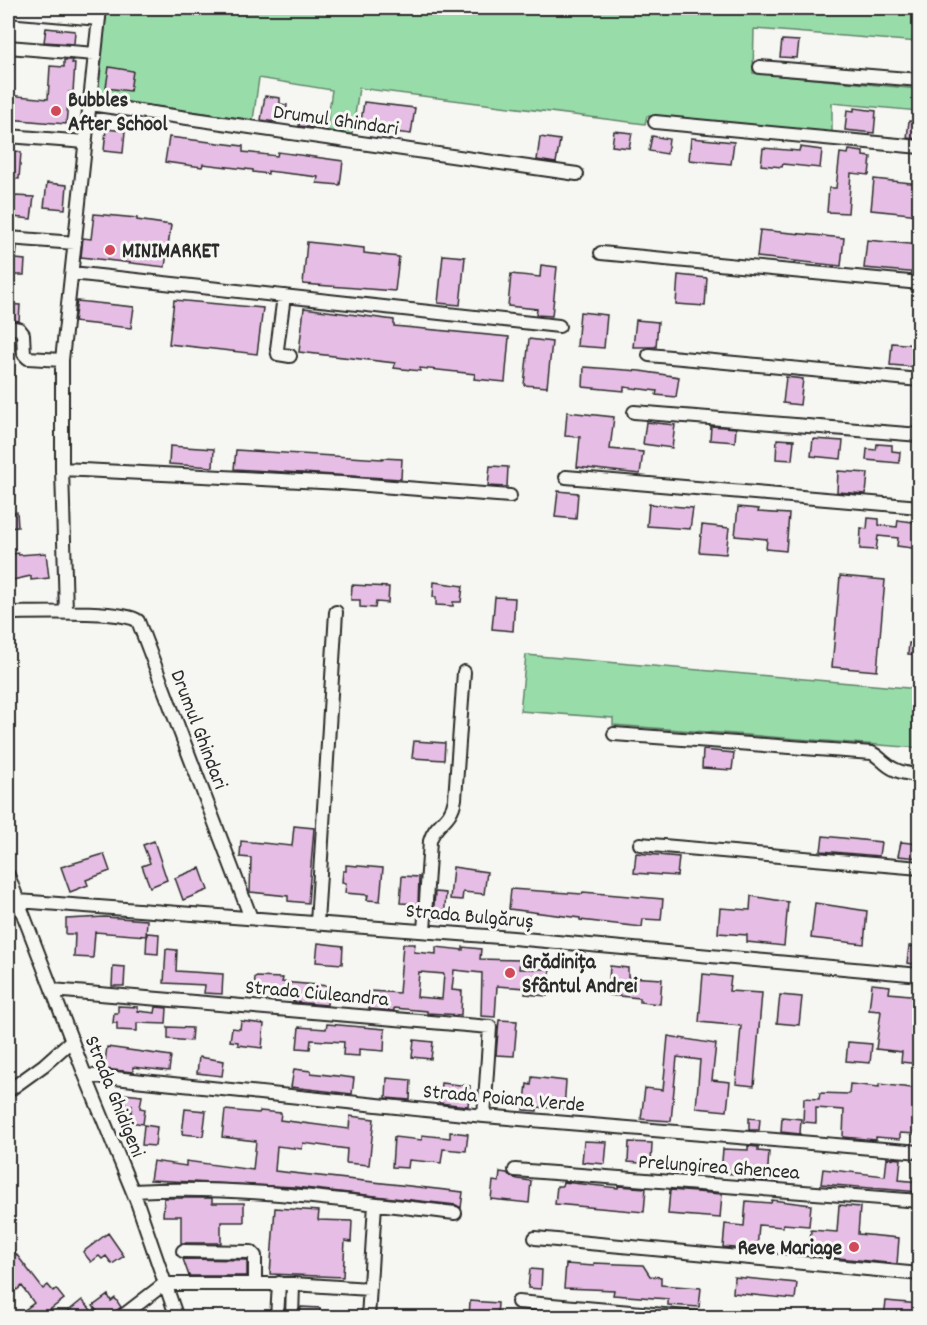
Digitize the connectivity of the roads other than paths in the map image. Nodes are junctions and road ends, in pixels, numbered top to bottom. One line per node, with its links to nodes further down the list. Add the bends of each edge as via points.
1 (8, 11): 2 (street)
2 (100, 13): 4 (street)
3 (8, 47): 4 (street)
4 (95, 54): 7 (street)
5 (760, 67): 6 (street)
6 (920, 80)
7 (90, 104): 10 (street); 12 (street, Drumul Ghindari)
8 (655, 122): 11 (street)
9 (8, 136): 10 (street)
10 (86, 142): 14 (street)
11 (920, 147)
12 (577, 174)
13 (8, 238): 14 (street)
14 (75, 243): 16 (street)
15 (601, 253): 17 (street)
16 (72, 273): 18 (street); 23 (street)
17 (920, 283)
18 (284, 296): 19 (street); 22 (street, via 278,354)
19 (559, 326)
20 (8, 327): 23 (street, via 23,334 24,354 28,358)
21 (649, 355): 24 (street)
22 (290, 356)
23 (62, 360): 27 (street)
24 (920, 380)
25 (634, 412): 26 (street)
26 (920, 435)
27 (62, 469): 29 (street, via 330,482); 31 (street)
28 (566, 477): 30 (street)
29 (510, 496)
30 (920, 507)
31 (66, 612): 33 (street, Drumul Ghindari); 41 (street, Drumul Ghindari, via 128,616 138,621)
32 (336, 612): 42 (street)
33 (8, 613)
34 (464, 672): 43 (street, via 455,799 452,812 432,833 430,841)
35 (614, 734): 36 (street, via 872,753 899,772)
36 (920, 775)
37 (640, 844): 38 (street)
38 (920, 868)
39 (8, 875): 40 (street, Strada Ghidigeni)
40 (13, 902): 41 (street, Strada Bulgăruș); 45 (street, Strada Ghidigeni)
41 (251, 918): 42 (street, Strada Bulgăruș)
42 (317, 923): 43 (street, Strada Bulgăruș)
43 (424, 931): 44 (street, Strada Bulgăruș)
44 (920, 975)
45 (52, 990): 46 (street, Strada Ghidigeni); 49 (street, Strada Ciuleandra, via 490,1027)
46 (72, 1040): 47 (street, Strada Ghidigeni); 48 (street)
47 (85, 1075): 49 (street, Strada Poiana Verde); 52 (street, Strada Ghidigeni)
48 (8, 1091)
49 (481, 1115): 50 (street, Strada Poiana Verde)
50 (920, 1152)
51 (515, 1170): 53 (street, Prelungirea Ghencea)
52 (133, 1191): 54 (street, via 235,1190); 60 (street, Strada Ghidigeni)
53 (920, 1201)
54 (375, 1204): 55 (street); 63 (street)
55 (455, 1213)
56 (536, 1238): 58 (street)
57 (183, 1251): 61 (street, via 251,1252 255,1256)
58 (920, 1274)
59 (279, 1283): 61 (street); 62 (street); 67 (street)
60 (164, 1284): 61 (street); 65 (street); 66 (street, Strada Ghidigeni)
61 (255, 1284)
62 (294, 1284): 63 (street); 68 (street)
63 (369, 1289): 69 (street)
64 (518, 1302): 70 (street)
65 (120, 1317)
66 (177, 1317)
67 (277, 1317)
68 (292, 1317)
69 (368, 1317)
70 (698, 1317)

